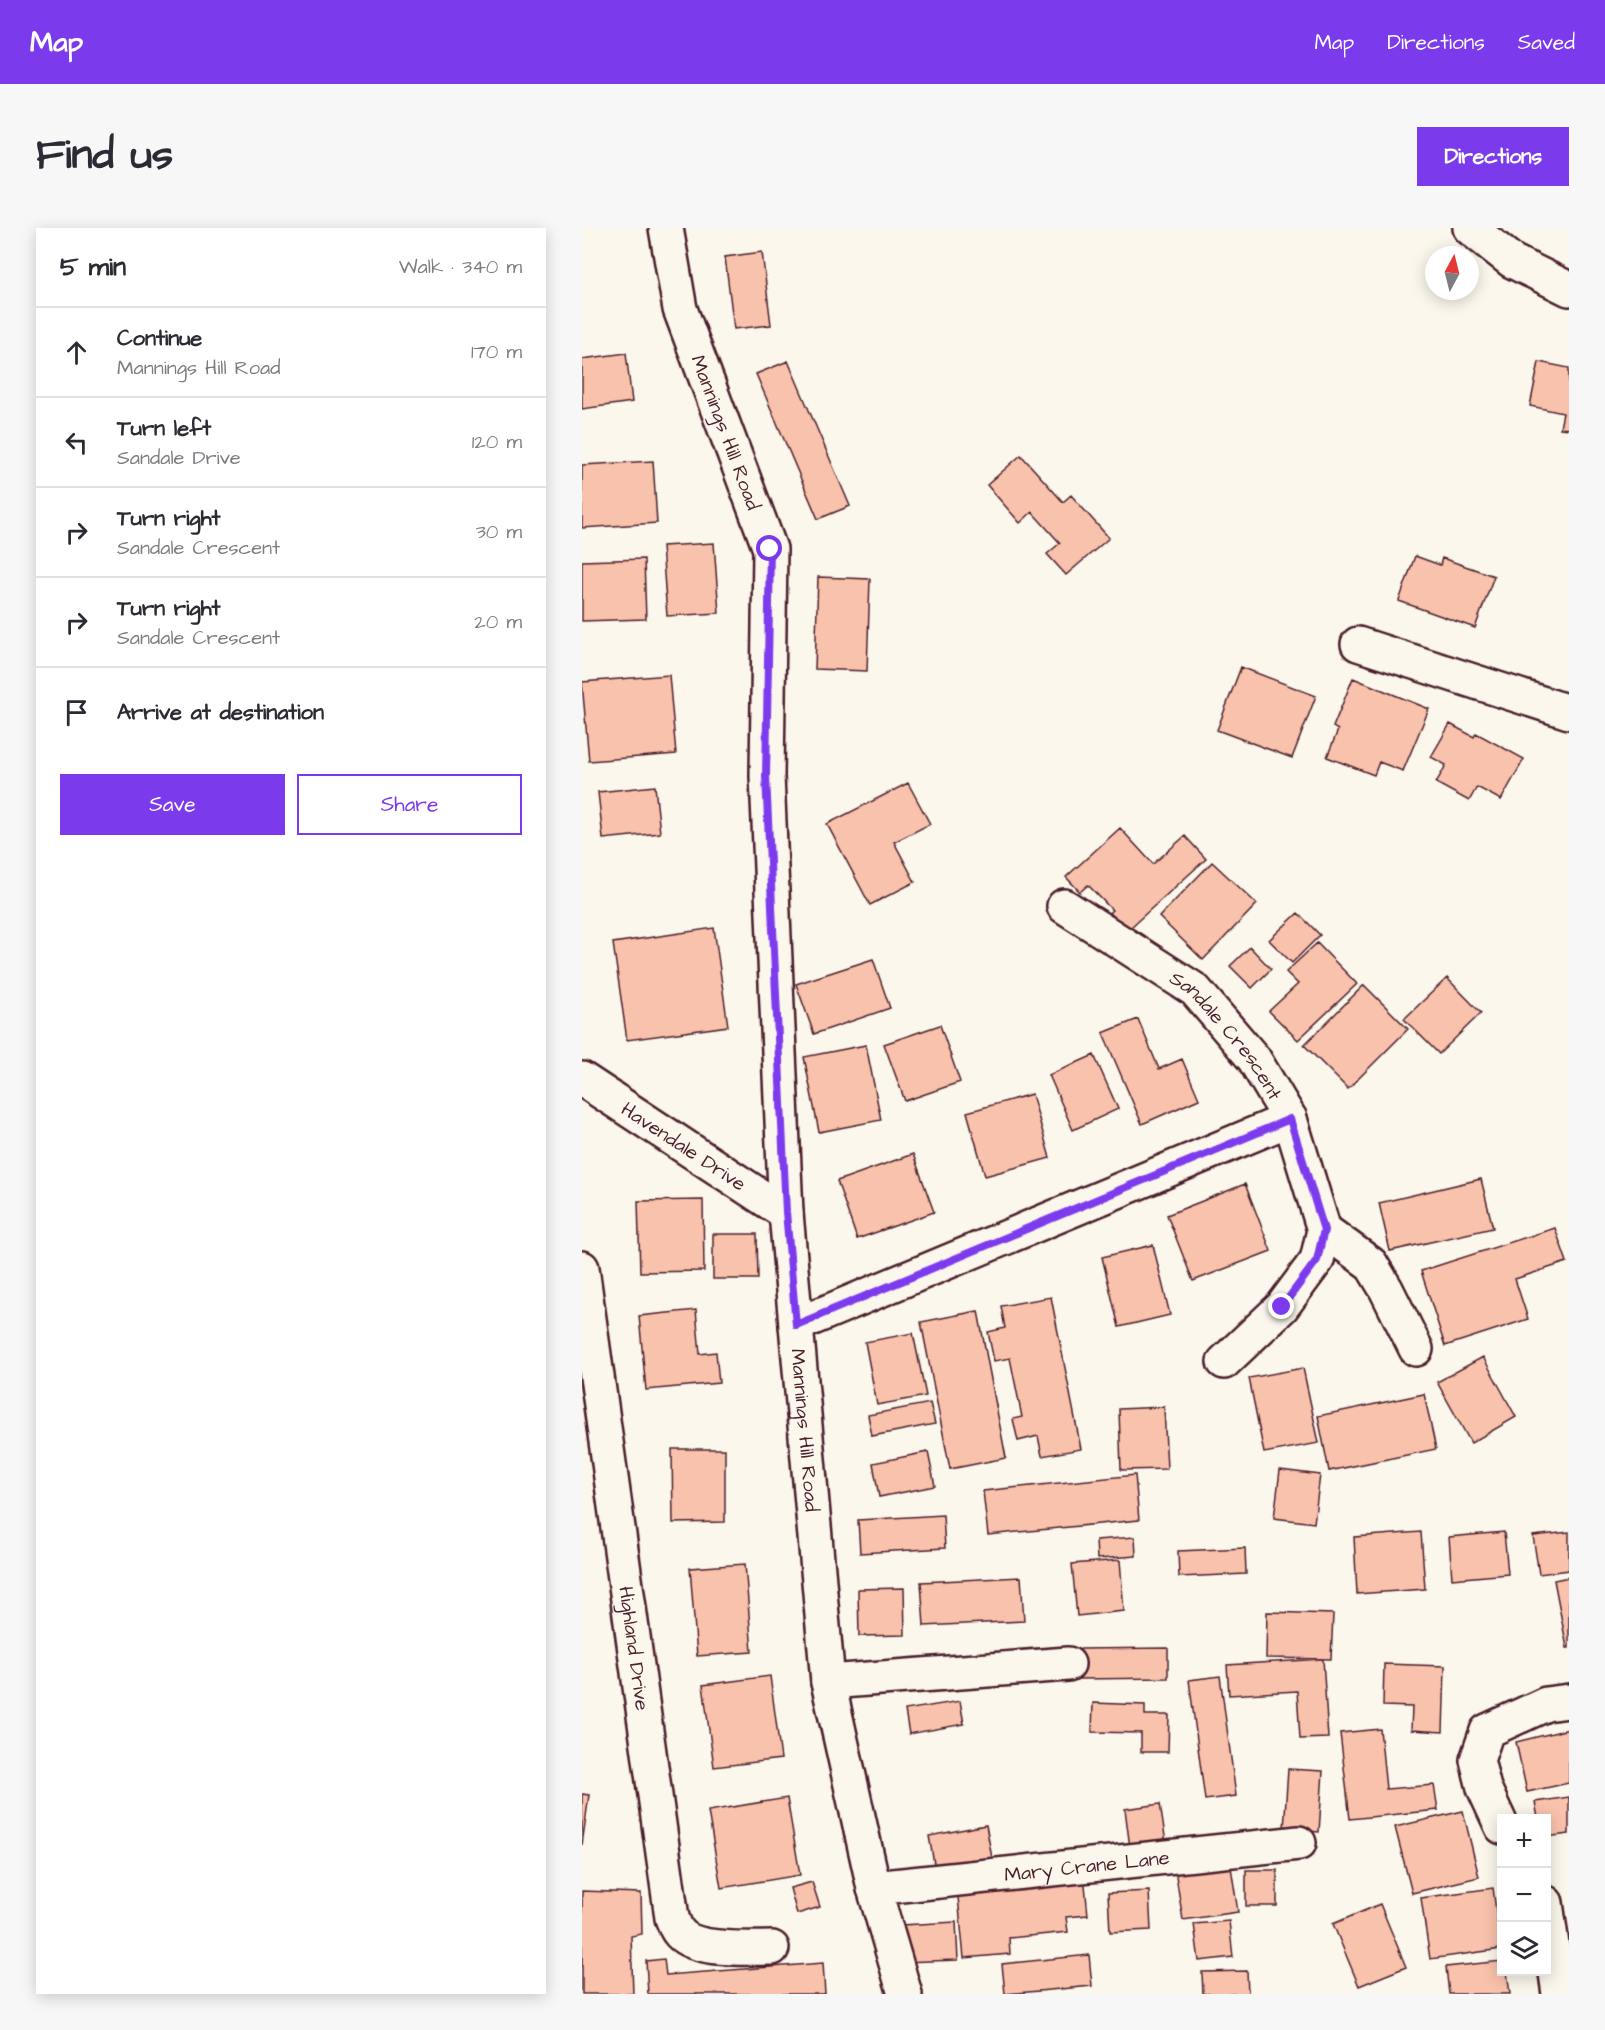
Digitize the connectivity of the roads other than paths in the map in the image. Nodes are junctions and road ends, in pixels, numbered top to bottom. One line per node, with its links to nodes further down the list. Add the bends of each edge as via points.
1 (666, 228): 9 (street, Mannings Hill Road, via 680,309 770,549 766,776)
2 (1470, 228): 3 (street, via 1512,261)
3 (1569, 289)
4 (1358, 644): 5 (street)
5 (1569, 712)
6 (1064, 906): 8 (street, Sandale Crescent, via 1195,990 1254,1059)
7 (582, 1078): 9 (street, Havendale Drive)
8 (1290, 1119): 10 (street, Sandale Crescent); 12 (street)
9 (786, 1212): 12 (street, Mannings Hill Road)
10 (1324, 1230): 13 (street, via 1371,1264); 14 (street, via 1317,1260 1282,1307)
11 (582, 1268): 24 (street, Highland Drive, via 672,1918 678,1932 694,1943)
12 (796, 1325): 16 (street, Mannings Hill Road)
13 (1416, 1349)
14 (1224, 1362)
15 (1068, 1664): 16 (street)
16 (828, 1682): 20 (street, Mannings Hill Road)
17 (1569, 1701): 18 (street, via 1546,1704 1487,1731 1477,1760)
18 (1497, 1816)
19 (1299, 1843): 20 (street, Mary Crane Lane)
20 (874, 1888): 25 (street, Mannings Hill Road)
21 (1569, 1898): 22 (street)
22 (1551, 1902)
23 (1549, 1922): 26 (street)
24 (772, 1948)
25 (905, 1994)
26 (1559, 1994)

